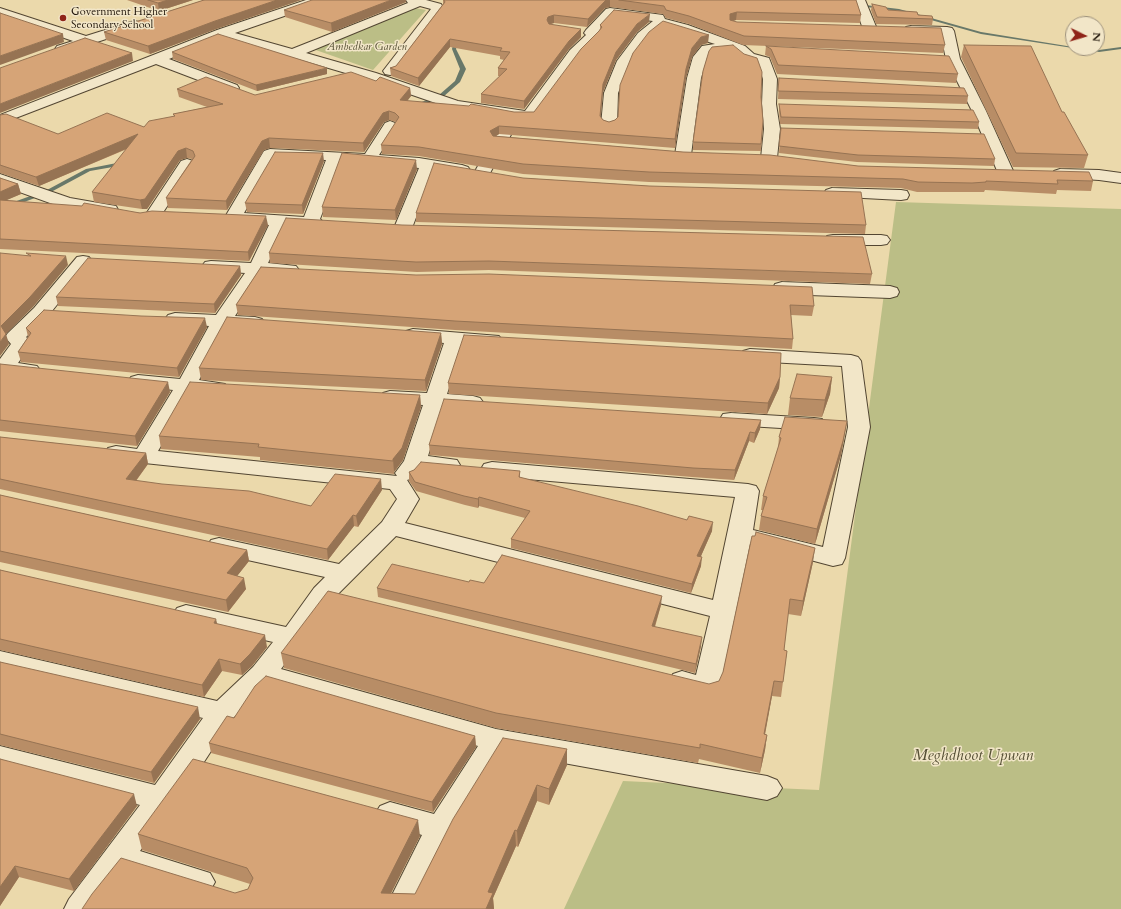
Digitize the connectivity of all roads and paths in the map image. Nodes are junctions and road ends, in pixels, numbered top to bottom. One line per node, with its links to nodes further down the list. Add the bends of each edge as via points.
1 (7, 0): 4 (street)
2 (318, 0): 16 (street)
3 (416, 1): 25 (street); 29 (street, via 438,9)
4 (0, 2)
5 (860, 3): 12 (street)
6 (0, 12): 7 (street)
7 (26, 21): 10 (street); 18 (street)
8 (144, 22): 18 (street)
9 (660, 22): 17 (street, via 658,18 610,12); 20 (street); 41 (street, via 643,36 624,61 611,93)
10 (6, 28)
11 (854, 28): 12 (street)
12 (870, 29): 13 (street)
13 (886, 29)
14 (901, 30): 26 (street, via 946,31)
15 (576, 31): 17 (street)
16 (222, 33): 25 (street); 28 (street)
17 (591, 33): 39 (street, via 593,35 575,53 529,116)
18 (85, 41): 19 (street); 23 (street)
19 (107, 48)
20 (737, 48): 21 (street); 32 (street, via 750,57 764,60); 47 (street, via 707,49 700,57 694,78 691,156)
21 (769, 50)
22 (968, 51): 26 (street)
23 (50, 54)
24 (129, 54): 28 (street)
25 (291, 54): 30 (street)
26 (953, 55): 27 (street); 38 (street, via 961,89)
27 (938, 58)
28 (154, 60): 34 (street); 40 (street)
29 (390, 71)
30 (358, 73): 31 (street); 39 (street, via 455,105)
31 (336, 78)
32 (770, 79): 33 (street); 35 (street)
33 (785, 80)
34 (242, 92)
35 (769, 104): 36 (street); 43 (street)
36 (784, 104)
37 (963, 110): 38 (street)
38 (979, 111): 46 (street)
39 (514, 115): 52 (street, via 507,142 489,174)
40 (0, 120)
41 (609, 125)
42 (390, 126): 50 (street)
43 (772, 129): 44 (street); 49 (street, via 777,159)
44 (788, 129)
45 (974, 135): 46 (street)
46 (989, 136): 53 (street)
47 (666, 153)
48 (336, 156): 50 (street); 59 (street, via 270,154 225,217); 60 (street)
49 (752, 158)
50 (369, 159): 52 (street)
51 (187, 164): 56 (street, via 162,215 142,216 67,203)
52 (428, 165): 62 (street)
53 (1006, 173)
54 (1044, 174): 55 (street)
55 (1121, 178)
56 (0, 179)
57 (815, 193): 58 (street)
58 (901, 195)
59 (280, 221): 60 (street); 67 (street)
60 (310, 223): 61 (street)
61 (333, 224)
62 (403, 228)
63 (820, 240): 64 (street)
64 (881, 240)
65 (60, 259): 71 (street, via 91,261)
66 (194, 266): 67 (street)
67 (257, 268): 68 (street); 74 (street)
68 (310, 271)
69 (764, 287): 70 (street)
70 (890, 292)
71 (41, 312): 72 (street); 78 (street)
72 (65, 313)
73 (159, 319): 74 (street)
74 (222, 321): 75 (street); 83 (street)
75 (276, 325)
76 (393, 333): 77 (street)
77 (455, 338): 79 (street); 86 (street)
78 (7, 339): 81 (street, via 22,343 4,368)
79 (510, 341)
80 (732, 354): 89 (street, via 851,361)
81 (52, 372)
82 (123, 380): 83 (street)
83 (186, 386): 84 (street); 91 (street)
84 (241, 389)
85 (373, 396): 86 (street)
86 (436, 400): 87 (street); 92 (street)
87 (490, 403)
88 (710, 417): 89 (street)
89 (846, 426): 95 (street, via 833,558)
90 (98, 451): 91 (street)
91 (144, 456): 93 (street)
92 (415, 462): 93 (street); 95 (street, via 748,491)
93 (398, 484): 94 (street, via 408,499)
94 (391, 527): 97 (street); 99 (street)
95 (740, 534): 99 (street)
96 (198, 541): 97 (street)
97 (343, 573): 100 (street, via 334,597)
98 (161, 608): 100 (street)
99 (724, 611): 103 (street, via 707,687)
100 (292, 637): 102 (street)
101 (0, 661): 104 (street)
102 (262, 674): 104 (street); 105 (street)
103 (661, 676)
104 (222, 712): 108 (street, via 202,763)
105 (496, 740): 107 (street); 110 (street)
106 (0, 757): 108 (street)
107 (767, 788)
108 (162, 799): 111 (street)
109 (365, 807): 110 (street)
110 (441, 828): 114 (street)
111 (118, 857): 112 (street); 113 (street)
112 (224, 890)
113 (80, 909)
114 (400, 909)

